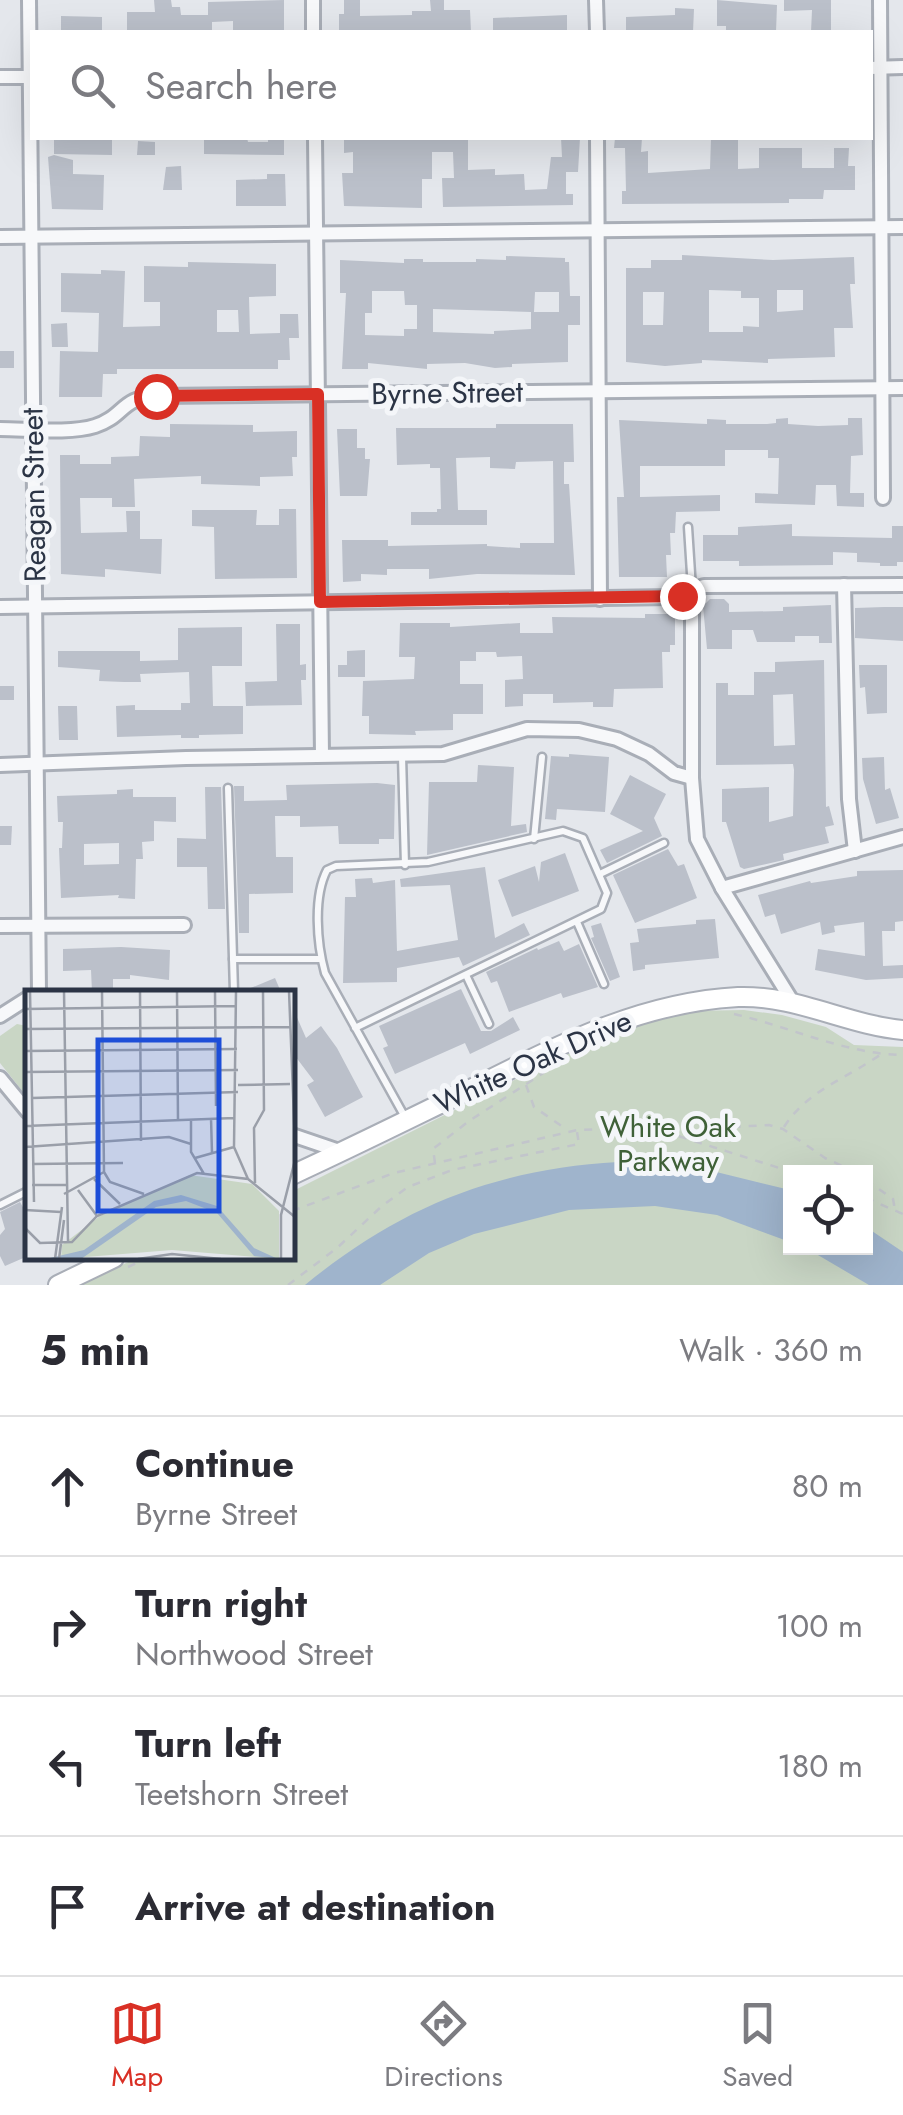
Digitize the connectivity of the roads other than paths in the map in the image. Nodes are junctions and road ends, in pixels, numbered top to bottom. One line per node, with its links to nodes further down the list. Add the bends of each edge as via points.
1 (29, 0): 7 (street, Reagan Street)
2 (313, 0): 5 (street)
3 (596, 0): 6 (street)
4 (880, 0): 9 (street)
5 (314, 30)
6 (596, 30)
7 (30, 38)
8 (903, 67): 9 (street)
9 (876, 68): 15 (street)
10 (0, 77): 11 (street)
11 (30, 77)
12 (31, 140): 19 (street, Reagan Street)
13 (315, 140): 18 (street)
14 (597, 140): 17 (street)
15 (882, 227): 16 (street); 17 (street); 21 (street)
16 (903, 227)
17 (598, 230): 18 (street); 23 (street)
18 (317, 234): 19 (street); 24 (street)
19 (31, 237): 20 (street); 26 (street, Reagan Street)
20 (0, 238)
21 (882, 388): 22 (street, Byrne Street); 23 (street, Byrne Street); 27 (street)
22 (903, 388)
23 (599, 391): 24 (street, Byrne Street); 32 (street)
24 (318, 394): 26 (street, Byrne Street, via 143,396 95,426); 33 (street)
25 (0, 429): 26 (street, Byrne Street)
26 (33, 429): 34 (street, Reagan Street)
27 (883, 498)
28 (688, 526): 31 (lane)
29 (844, 585): 30 (street); 31 (street); 46 (street)
30 (903, 585)
31 (692, 590): 32 (street, via 671,598); 41 (street)
32 (600, 599): 33 (street)
33 (320, 602): 34 (street); 36 (street)
34 (35, 606): 35 (street); 39 (street, Reagan Street)
35 (0, 607)
36 (322, 755): 37 (street); 39 (street)
37 (402, 755): 41 (street, via 443,754 527,729 579,730 616,739); 47 (lane)
38 (542, 757): 44 (lane)
39 (37, 764): 40 (street); 53 (street, Reagan Street)
40 (0, 765)
41 (692, 778): 49 (street, via 697,838)
42 (228, 788): 54 (lane)
43 (903, 837): 46 (street)
44 (534, 839): 47 (lane); 48 (lane, via 578,834)
45 (664, 843): 48 (lane)
46 (855, 851): 49 (street)
47 (405, 865): 55 (lane, via 328,870 320,891)
48 (600, 874): 50 (lane, via 607,900)
49 (722, 888): 61 (street)
50 (577, 922): 56 (lane); 57 (lane)
51 (184, 924): 53 (street)
52 (0, 926): 53 (street)
53 (38, 926): 58 (street, Reagan Street)
54 (232, 959): 55 (lane); 59 (lane)
55 (321, 959): 64 (lane)
56 (466, 975): 63 (lane); 64 (lane)
57 (604, 984)
58 (35, 990)
59 (234, 990)
60 (25, 1000): 62 (street)
61 (792, 1002): 65 (main road, White Oak Drive); 68 (main road, White Oak Drive, via 742,997 655,1008 586,1031)
62 (0, 1016)
63 (489, 1024)
64 (355, 1028): 68 (lane)
65 (903, 1030)
66 (0, 1078): 67 (street)
67 (25, 1108)
68 (407, 1120): 70 (main road, White Oak Drive)
69 (295, 1136): 70 (street)
70 (342, 1152): 71 (main road, White Oak Drive)
71 (295, 1173)
72 (110, 1260): 73 (main road)
73 (58, 1285)

